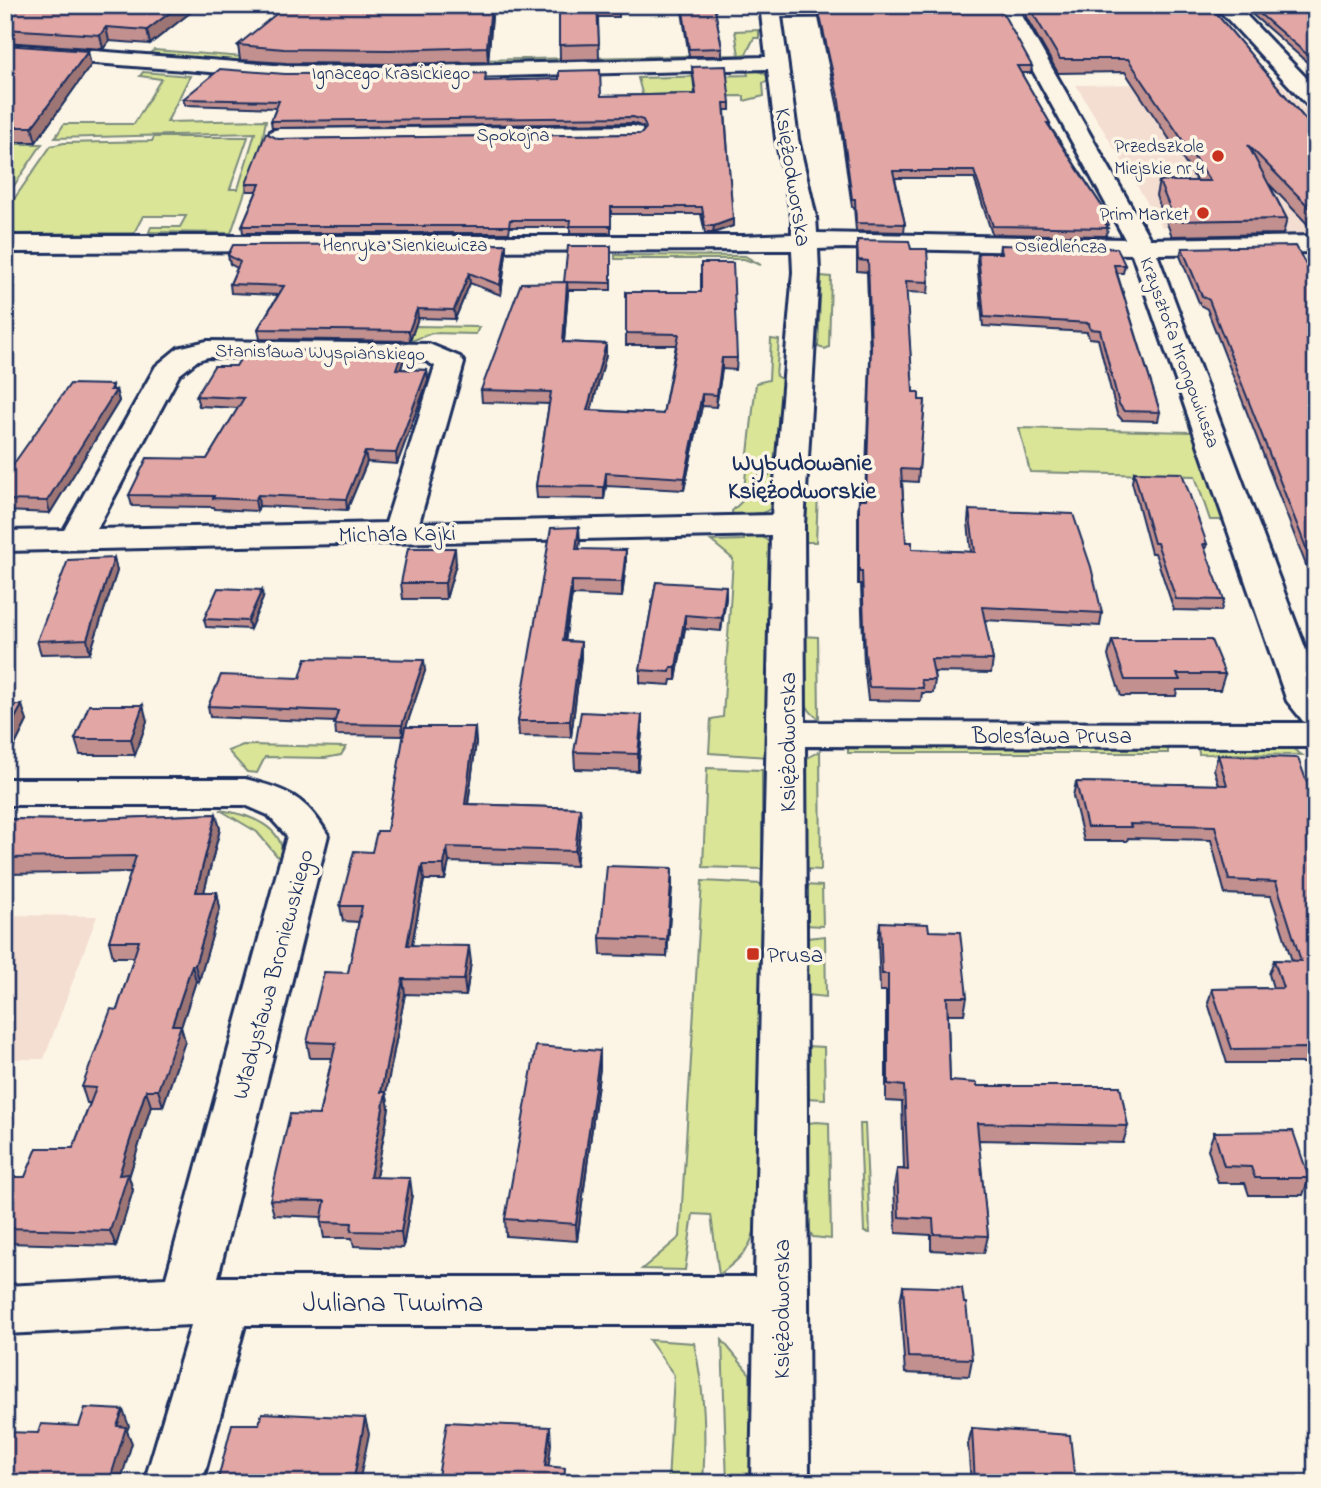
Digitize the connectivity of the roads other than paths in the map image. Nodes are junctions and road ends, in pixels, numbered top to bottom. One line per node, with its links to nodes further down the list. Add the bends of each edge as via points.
1 (1316, 6): 4 (street)
2 (770, 7): 5 (street); 8 (street, Księżodworska)
3 (1133, 7): 4 (street)
4 (1227, 7): 10 (street)
5 (1008, 8): 6 (street); 17 (street, Krzysztofa Mrongowiusza)
6 (1053, 8)
7 (5, 50): 9 (street, Ignacego Krasickiego, via 286,72)
8 (777, 63): 9 (street, Ignacego Krasickiego); 14 (street, Księżodworska)
9 (391, 92): 12 (street)
10 (1316, 101)
11 (633, 133): 12 (street, Spokojna)
12 (393, 135): 13 (street, Spokojna)
13 (279, 136)
14 (806, 242): 15 (street, Henryka Sienkiewicza); 17 (street, Osiedleńcza); 18 (street, Księżodworska)
15 (5, 244)
16 (1316, 244): 17 (street, Osiedleńcza)
17 (1142, 247): 22 (street, Krzysztofa Mrongowiusza, via 1306,701)
18 (788, 525): 19 (street, Michała Kajki); 23 (street, Księżodworska)
19 (400, 533): 20 (street, Michała Kajki); 20 (street, Stanisława Wyspiańskiego, via 450,363 429,352 222,348 188,354 166,372)
20 (75, 539): 21 (street, Michała Kajki)
21 (5, 541)
22 (1316, 713)
23 (788, 734): 24 (street, Bolesława Prusa); 27 (street, Księżodworska)
24 (1316, 736)
25 (5, 792): 26 (street, Władysława Broniewskiego, via 245,792 274,798 292,811 308,835)
26 (206, 1301): 27 (street, Juliana Tuwima); 28 (street, Juliana Tuwima); 29 (street)
27 (780, 1301): 30 (street, Księżodworska)
28 (5, 1310)
29 (173, 1483)
30 (780, 1483)

